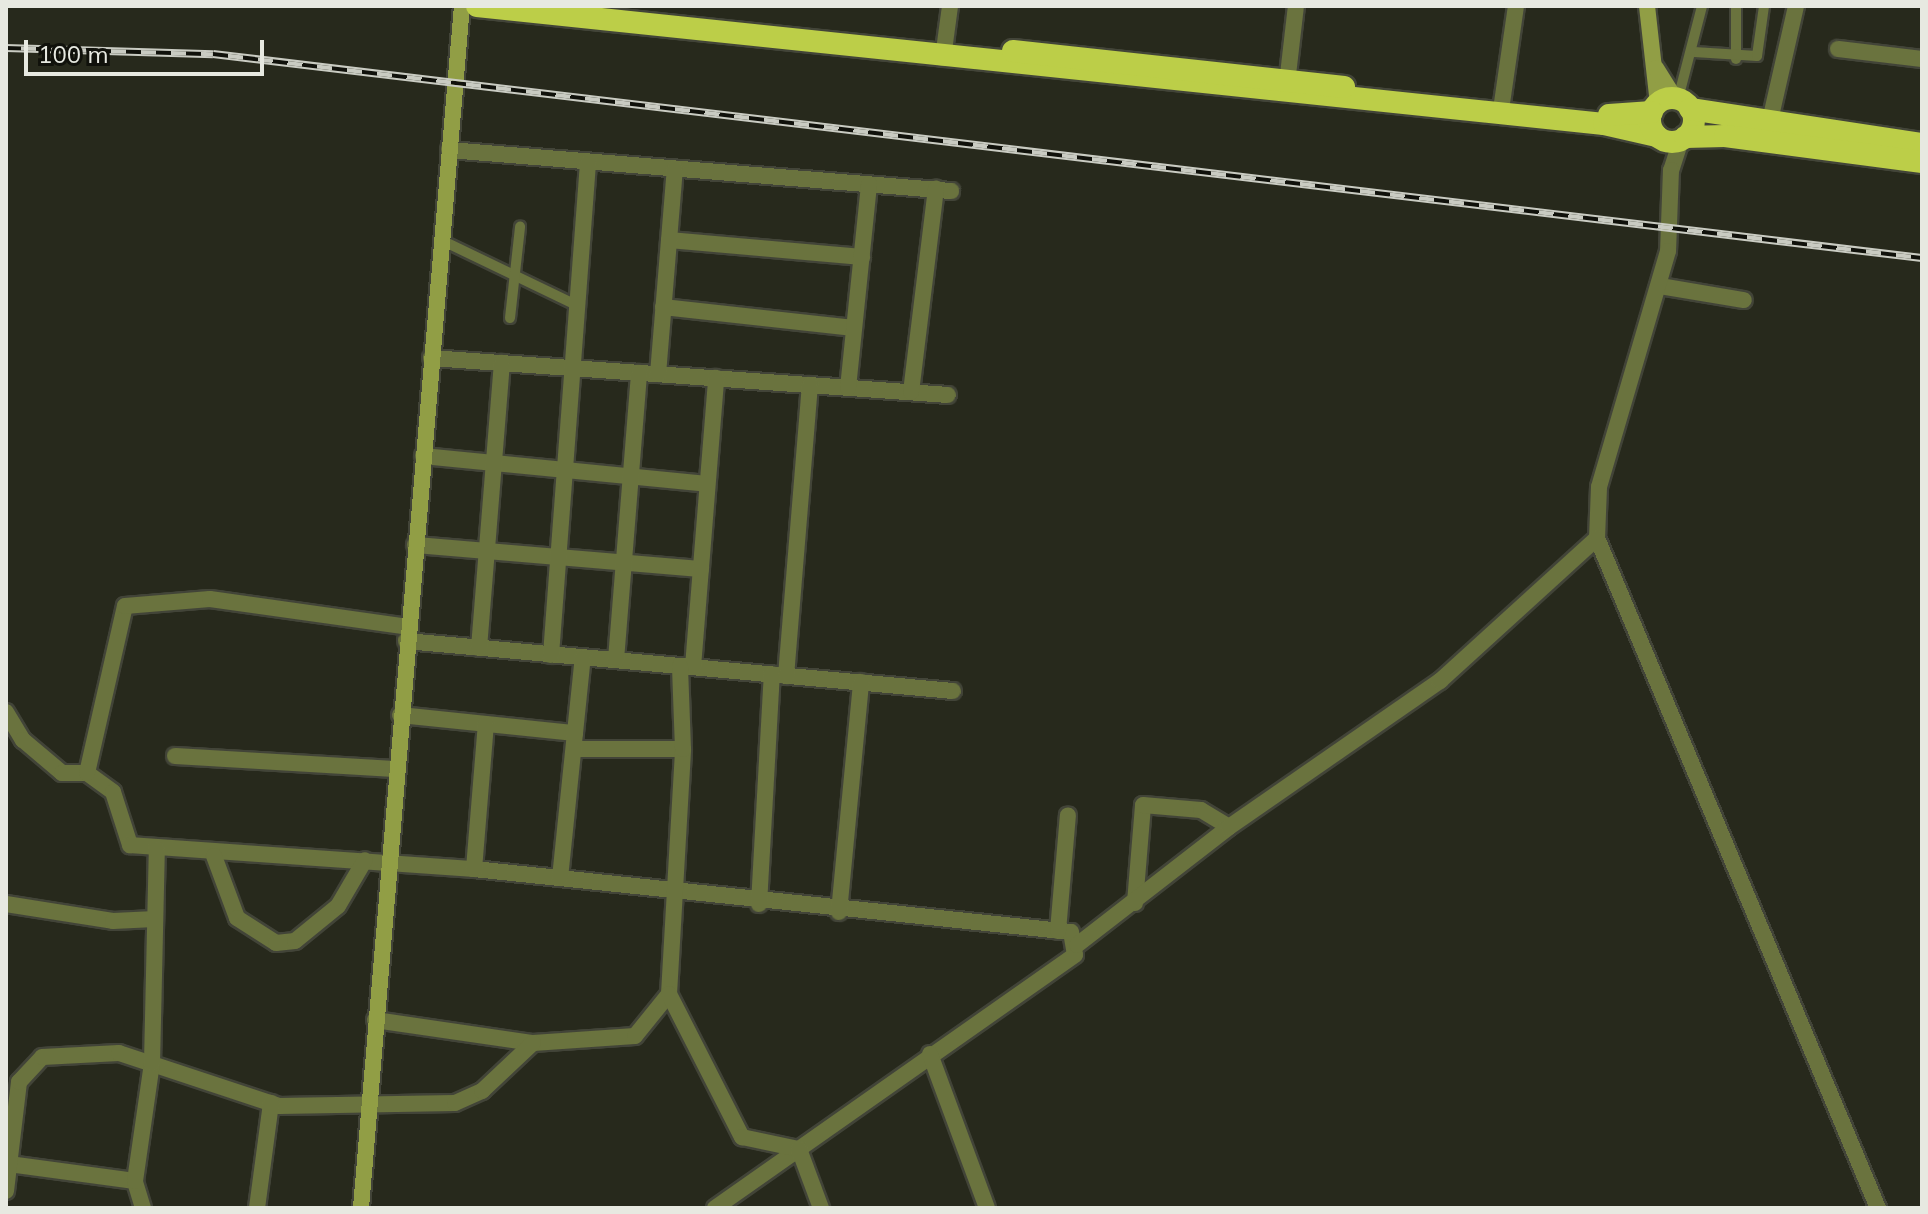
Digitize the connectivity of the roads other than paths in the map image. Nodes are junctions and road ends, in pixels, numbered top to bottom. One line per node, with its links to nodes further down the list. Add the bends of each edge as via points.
1 (462, 6): 23 (main road)
2 (477, 6): 13 (highway)
3 (564, 6): 13 (highway)
4 (950, 6): 13 (street)
5 (1296, 6): 17 (street)
6 (1516, 6): 18 (street)
7 (1647, 6): 19 (main road, via 1650,60)
8 (1702, 6): 14 (lane)
9 (1736, 6): 15 (lane)
10 (1764, 6): 15 (lane, via 1761,51)
11 (1796, 6): 20 (street)
12 (1838, 49): 16 (street)
13 (945, 51): 17 (highway)
14 (1694, 52): 15 (lane); 19 (lane)
15 (1736, 59)
16 (1922, 59)
17 (1286, 89): 18 (highway); 21 (highway, via 1604,124)
18 (1502, 103): 19 (highway)
19 (1671, 104): 20 (highway); 21 (highway); 21 (highway)
20 (1769, 125): 22 (highway)
21 (1671, 138): 25 (highway, via 1725,136); 33 (street)
22 (1922, 144)
23 (449, 150): 24 (street); 29 (main road)
24 (588, 162): 26 (street); 35 (street)
25 (1922, 162)
26 (675, 169): 27 (street); 30 (street)
27 (869, 184): 31 (street); 47 (street, via 944,190)
28 (520, 227): 32 (lane)
29 (441, 240): 32 (lane); 39 (main road)
30 (669, 240): 31 (street); 36 (street)
31 (862, 257): 38 (street)
32 (514, 275): 35 (lane); 37 (lane)
33 (1660, 286): 34 (street); 54 (street, via 1599,487)
34 (1744, 300)
35 (576, 305): 41 (street)
36 (663, 307): 38 (street); 43 (street)
37 (510, 318)
38 (854, 328): 46 (street)
39 (431, 358): 40 (street); 49 (main road)
40 (502, 363): 41 (street); 50 (street)
41 (571, 368): 42 (street); 51 (street)
42 (639, 373): 43 (street); 52 (street)
43 (658, 374): 44 (street)
44 (716, 378): 45 (street); 53 (street)
45 (810, 385): 46 (street); 66 (street)
46 (848, 388): 47 (street)
47 (911, 392): 48 (street)
48 (948, 395)
49 (423, 456): 50 (street); 55 (main road)
50 (494, 462): 51 (street); 56 (street)
51 (564, 470): 52 (street); 57 (street)
52 (631, 476): 53 (street); 58 (street)
53 (707, 484): 59 (street)
54 (1597, 538): 78 (street, via 1440,681); 110 (street)
55 (415, 545): 56 (street); 60 (main road)
56 (487, 551): 57 (street); 61 (street)
57 (558, 557): 58 (street); 62 (street)
58 (624, 562): 59 (street); 64 (street)
59 (701, 569): 65 (street)
60 (407, 634): 61 (street); 70 (main road); 76 (street, via 210,599 125,606)
61 (479, 648): 62 (street)
62 (551, 655): 63 (street)
63 (583, 657): 64 (street); 72 (street)
64 (616, 660): 65 (street)
65 (686, 667): 66 (street); 73 (street)
66 (779, 675): 67 (street); 88 (street)
67 (861, 682): 68 (street); 89 (street)
68 (953, 691)
69 (6, 712): 76 (street, via 23,740 62,773)
70 (400, 715): 71 (street); 75 (main road)
71 (486, 724): 72 (street); 83 (street)
72 (574, 741): 73 (street); 84 (street)
73 (683, 749): 85 (street)
74 (175, 756): 75 (street)
75 (395, 769): 82 (main road)
76 (87, 773): 79 (street, via 113,792 130,845)
77 (1068, 815): 91 (street)
78 (1229, 827): 86 (street); 86 (street, via 1201,810 1143,805)
79 (157, 849): 80 (street); 90 (street)
80 (214, 856): 81 (street); 81 (street, via 237,918 276,943 295,941 338,906)
81 (365, 860): 82 (street)
82 (387, 862): 83 (street); 94 (main road)
83 (474, 869): 84 (street)
84 (560, 878): 85 (street)
85 (675, 892): 88 (street); 93 (street)
86 (1135, 903): 92 (street)
87 (6, 904): 90 (street, via 113,921)
88 (759, 904): 89 (street)
89 (839, 912): 91 (street)
90 (155, 919): 97 (street)
91 (1058, 931): 92 (street, via 1071,932)
92 (1077, 945): 96 (street, via 1075,955)
93 (669, 994): 95 (street, via 635,1036); 100 (street, via 742,1137)
94 (375, 1020): 95 (street); 99 (main road)
95 (533, 1043): 99 (street, via 468,1099)
96 (930, 1054): 100 (street); 109 (street)
97 (152, 1063): 98 (street); 101 (street, via 119,1053 42,1057 19,1082); 102 (street)
98 (271, 1103): 99 (street); 105 (street)
99 (369, 1104): 106 (main road)
100 (799, 1149): 107 (street); 108 (street)
101 (9, 1164): 102 (street); 103 (street)
102 (135, 1181): 104 (street)
103 (6, 1191)
104 (143, 1208)
105 (257, 1208)
106 (361, 1208)
107 (715, 1208)
108 (821, 1208)
109 (987, 1208)
110 (1878, 1208)

